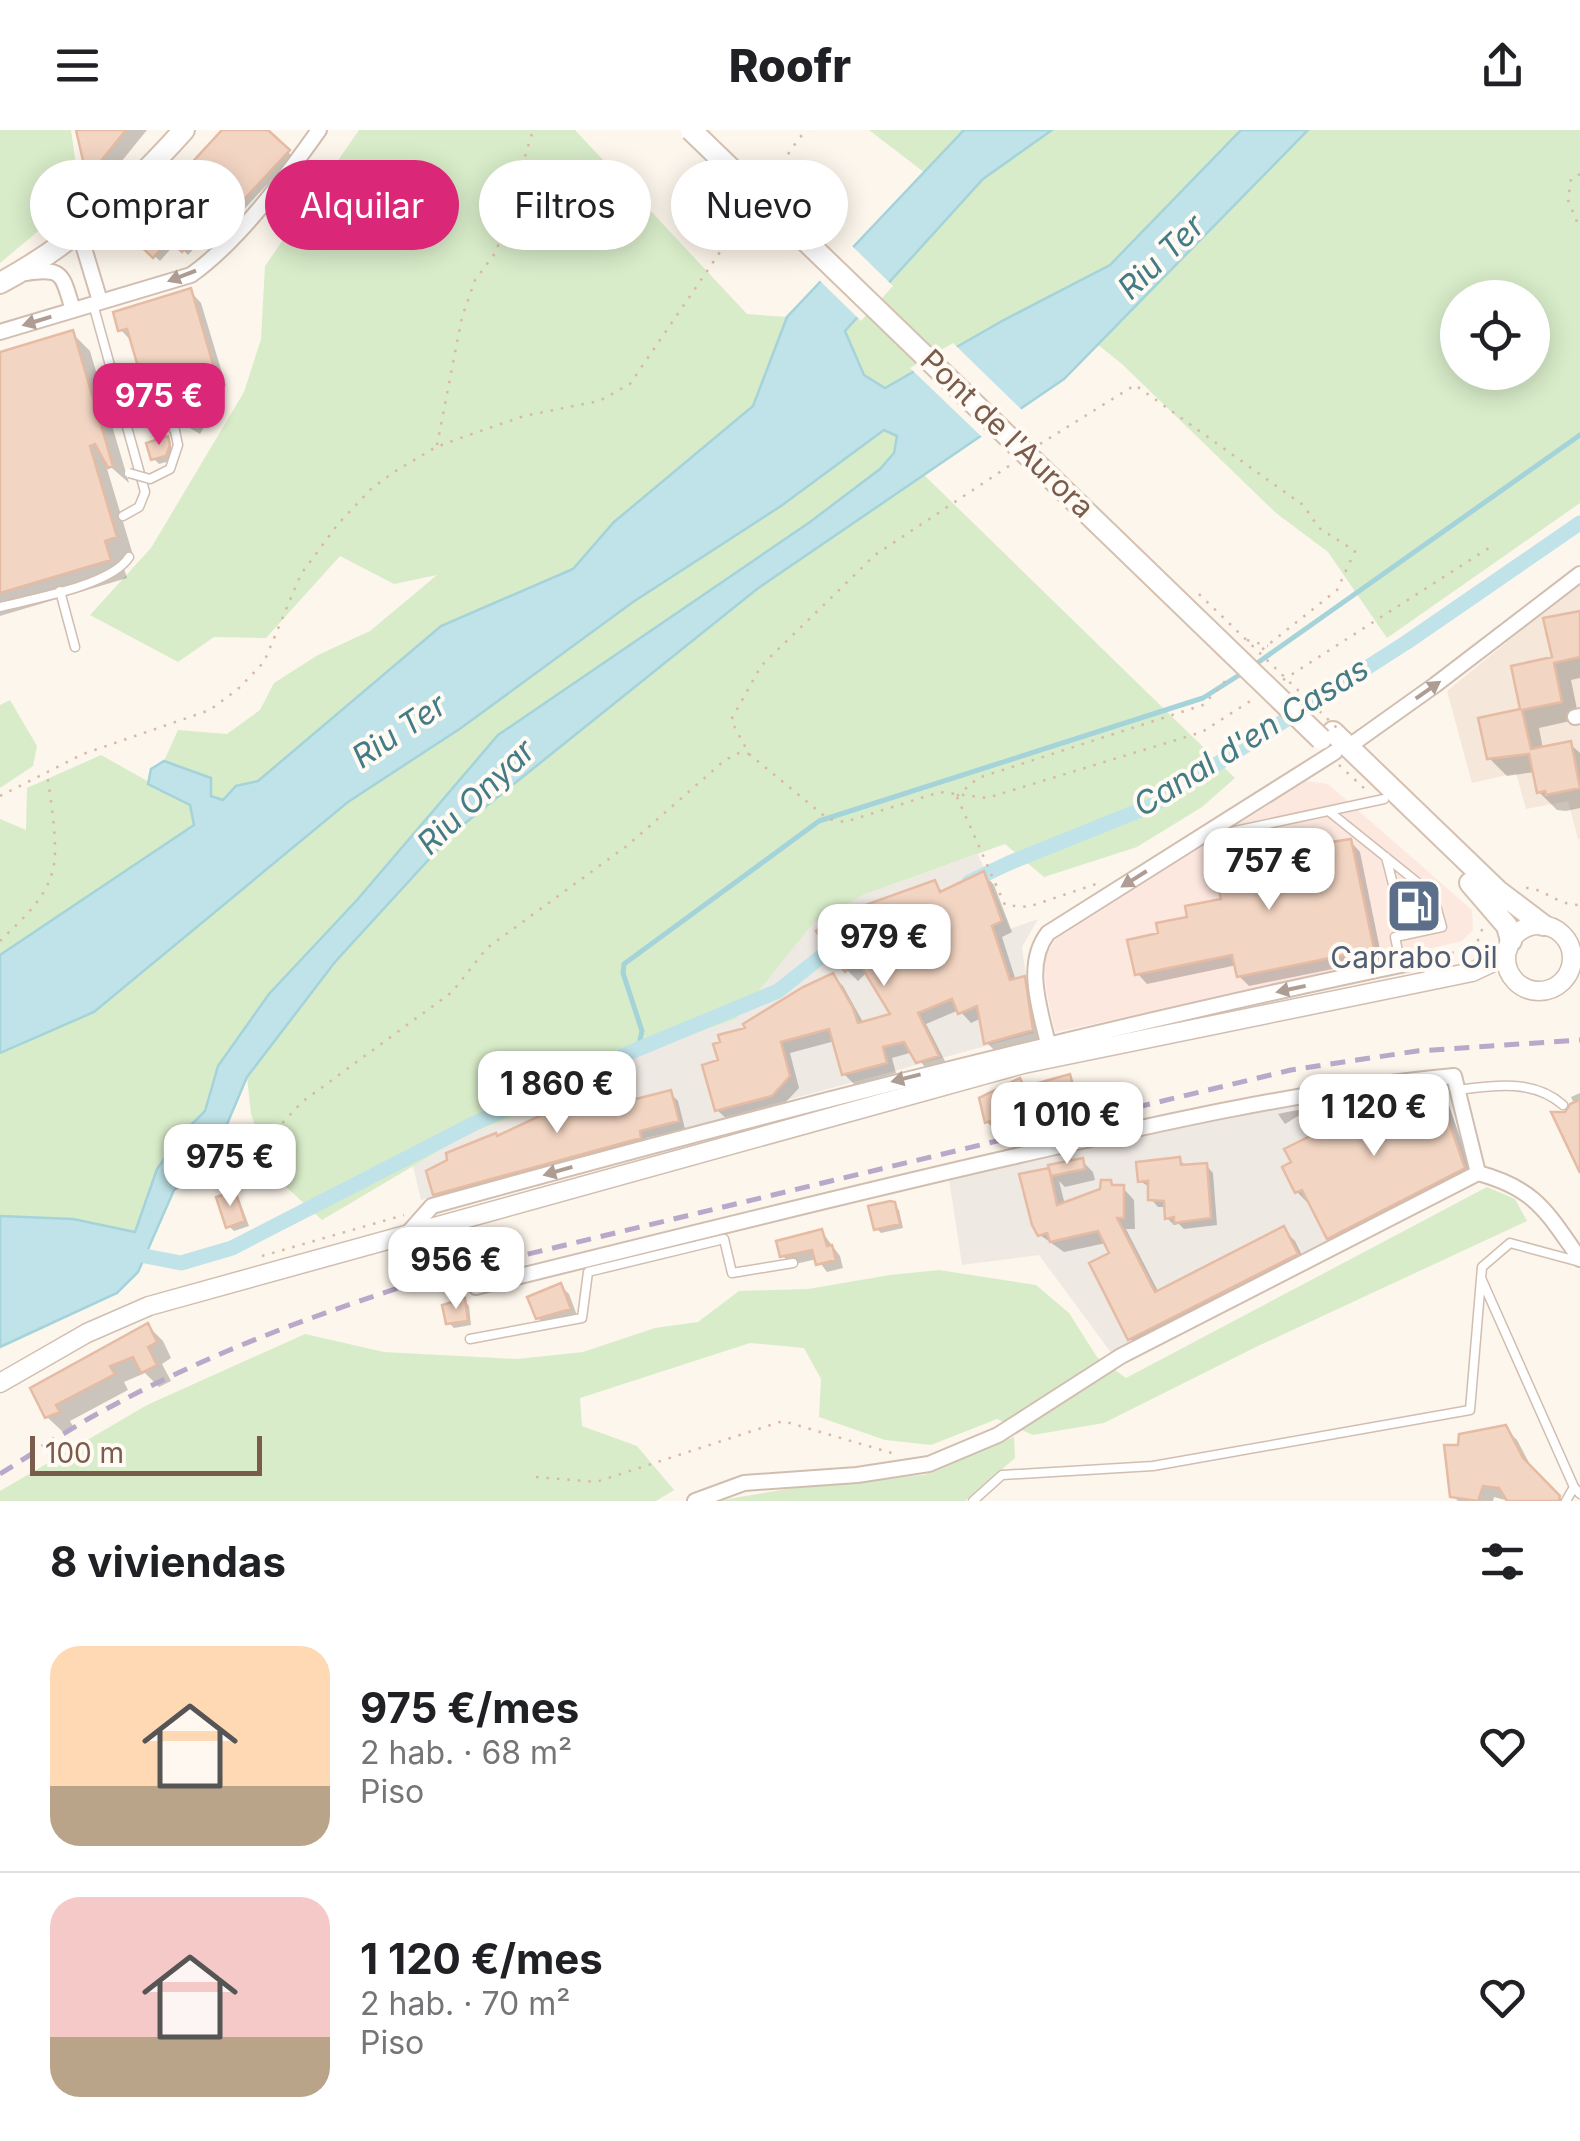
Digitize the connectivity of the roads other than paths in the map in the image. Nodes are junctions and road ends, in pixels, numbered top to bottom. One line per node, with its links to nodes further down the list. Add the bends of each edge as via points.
1 (184, 130): 5 (main road)
2 (319, 130): 9 (street, one-way to 9, via 204,266)
3 (691, 130): 20 (main road, Pont de l'Aurora, bridge)
4 (709, 130): 20 (main road, Pont de l'Aurora, bridge)
5 (157, 160)
6 (51, 250): 8 (main road)
7 (84, 250): 9 (street)
8 (8, 279): 10 (street, via 58,272)
9 (97, 303): 10 (street); 12 (lane)
10 (73, 310): 11 (street, one-way to 11)
11 (0, 332)
12 (127, 422): 13 (lane, bridge, via 163,412 178,445 170,469 150,478); 14 (lane, via 145,492 140,507)
13 (129, 473)
14 (123, 516)
15 (129, 557): 17 (lane, via 123,566)
16 (1580, 574): 20 (street, one-way to 16, via 1435,686)
17 (60, 592): 18 (lane); 19 (lane)
18 (0, 607)
19 (75, 647)
20 (1334, 742): 21 (main road); 23 (street); 25 (main road)
21 (1384, 800): 22 (lane); 25 (main road)
22 (1332, 813): 23 (lane); 24 (lane)
23 (1197, 839): 34 (street, one-way to 34, via 1048,934 1034,956)
24 (1386, 857): 27 (lane); 27 (lane, via 1433,895 1442,926)
25 (1498, 901): 26 (main road); 28 (main road)
26 (1562, 932): 28 (street, via 1528,927); 29 (street)
27 (1406, 935): 30 (lane, via 1396,938)
28 (1510, 945): 31 (street); 33 (street)
29 (1575, 964): 33 (street, via 1546,990)
30 (1401, 965): 32 (street, via 1420,961); 34 (street, one-way to 34)
31 (1472, 972): 32 (street); 33 (street)
32 (1445, 977): 34 (street)
33 (1515, 980)
34 (1050, 1051): 38 (street)
35 (1458, 1090): 36 (lane, via 1502,1084 1548,1092); 37 (street); 39 (street, via 1454,1076 1220,1109)
36 (1563, 1105)
37 (1478, 1173): 41 (street, via 1510,1182 1542,1206); 48 (street, via 1121,1356 998,1435 929,1464 744,1483)
38 (409, 1232): 40 (lane); 46 (street, via 124,1315)
39 (722, 1233): 42 (lane, via 732,1273); 44 (street); 45 (lane, via 588,1272 582,1318)
40 (441, 1259)
41 (1580, 1260): 43 (lane, via 1510,1242)
42 (793, 1262)
43 (1480, 1274): 47 (lane); 49 (lane, via 1470,1410 1153,1466 1002,1475)
44 (476, 1287)
45 (470, 1340)
46 (0, 1383)
47 (1577, 1490): 50 (lane)
48 (695, 1501)
49 (973, 1501)
50 (1566, 1501)

